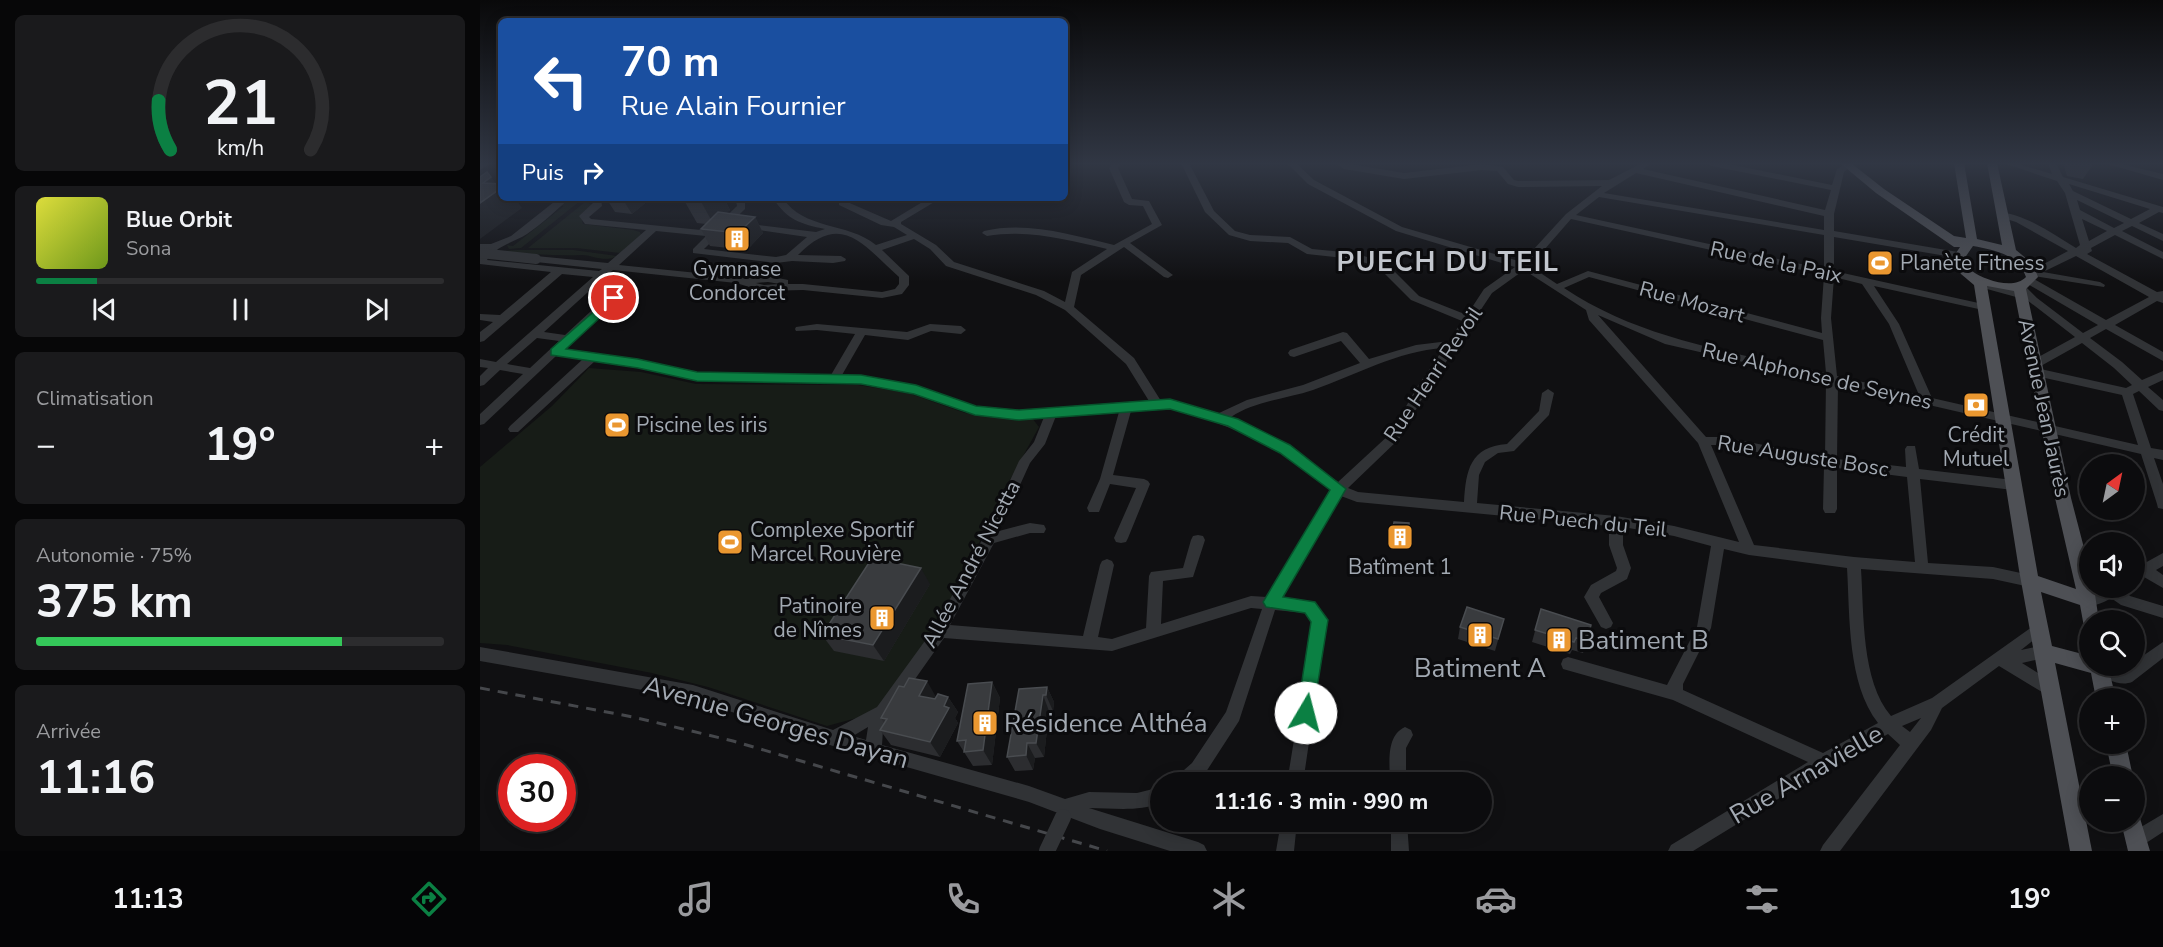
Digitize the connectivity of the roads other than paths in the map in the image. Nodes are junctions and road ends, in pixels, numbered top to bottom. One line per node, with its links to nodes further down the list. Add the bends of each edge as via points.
1 (559, 203): 42 (street)
2 (598, 203): 28 (street, via 584,216 588,222)
3 (741, 203): 25 (street, via 742,207)
4 (780, 203): 29 (street, via 796,216)
5 (842, 203): 27 (street)
6 (927, 203): 27 (street, via 896,221)
7 (1141, 203): 37 (street, via 1146,203 1157,225)
8 (1205, 203): 67 (street, via 1232,233 1290,240 1310,252 1354,256 1379,264 1415,298)
9 (1349, 203): 50 (street, Rue Auguste Bosc, via 1399,230)
10 (1585, 203): 24 (street, Rue Henri Revoil)
11 (1648, 203): 32 (street)
12 (1779, 203): 22 (street)
13 (1831, 203): 22 (street)
14 (1899, 203): 41 (main road)
15 (1966, 203): 41 (main road, via 1972,234)
16 (2000, 203): 23 (main road)
17 (2072, 203): 21 (street)
18 (2090, 203): 26 (street)
19 (2137, 203): 20 (street)
20 (2161, 210): 26 (street)
21 (2074, 211): 30 (street); 38 (street)
22 (1829, 214): 32 (street)
23 (2003, 215): 43 (street); 44 (main road)
24 (1569, 216): 50 (street, Rue Henri Revoil); 53 (street, Rue de la Paix)
25 (725, 223): 33 (street); 34 (street)
26 (2132, 223): 30 (street); 36 (street)
27 (897, 225): 35 (street)
28 (654, 228): 33 (street); 51 (street)
29 (835, 229): 34 (street); 40 (street, via 866,241)
30 (2114, 232): 38 (street); 45 (street)
31 (987, 233): 37 (street, via 1000,230)
32 (1830, 233): 41 (street); 53 (street)
33 (713, 234): 46 (street, via 696,251 776,260)
34 (816, 235): 46 (street)
35 (915, 236): 40 (street); 63 (street, via 950,264 1040,293)
36 (2163, 238)
37 (1119, 245): 54 (street); 63 (street, via 1076,274)
38 (2087, 245): 43 (street); 47 (street)
39 (480, 247): 42 (street)
40 (874, 249): 51 (street, via 904,276 902,289 882,295 802,287 764,288 737,280)
41 (1964, 249): 44 (main road); 56 (main road, via 1960,264); 57 (main road, via 1988,248)
42 (492, 251): 48 (street); 51 (street, bridge)
43 (2076, 251): 47 (street); 57 (street)
44 (2010, 252): 57 (main road)
45 (2163, 256)
46 (790, 257): 49 (street)
47 (2088, 258): 61 (street)
48 (481, 259): 52 (street)
49 (841, 259)
50 (1524, 266): 60 (street, Rue Auguste Bosc); 67 (street, Rue Henri Revoil, via 1488,291)
51 (611, 267): 55 (street)
52 (560, 270): 55 (street); 66 (street)
53 (1829, 273): 58 (street, Rue de la Paix); 74 (street)
54 (1168, 275)
55 (600, 278): 72 (street); 76 (street, via 625,285)
56 (1975, 279): 57 (main road, via 1996,285); 62 (main road, Avenue Jean Jaurès)
57 (2027, 281): 59 (street); 68 (street); 75 (street); 85 (main road, Avenue Jean Jaurès)
58 (1866, 282): 62 (street, Rue de la Paix); 94 (street, via 1894,324)
59 (2100, 285)
60 (1558, 287): 64 (street, Rue Auguste Bosc); 74 (street, Rue Mozart, via 1588,274)
61 (2161, 297): 68 (street)
62 (1983, 307): 100 (main road, Avenue Jean Jaurès)
63 (1069, 308): 95 (street, via 1130,361)
64 (1591, 310): 89 (street, Rue Alphonse de Seynes, via 1669,341); 104 (street, Rue Auguste Bosc, via 1593,318)
65 (480, 317): 66 (street)
66 (501, 320): 73 (street)
67 (1470, 320): 77 (street, Rue Henri Revoil)
68 (2107, 325): 75 (street); 81 (street)
69 (800, 329): 71 (street)
70 (961, 330): 71 (street, via 930,327 908,336)
71 (862, 332): 88 (street)
72 (535, 334): 76 (street); 84 (street)
73 (480, 338)
74 (1827, 338): 89 (street)
75 (2083, 338): 85 (street); 91 (street)
76 (569, 339): 78 (street)
77 (1452, 344): 83 (street, via 1437,344); 112 (street, Rue Henri Revoil, via 1395,436)
78 (556, 352): 80 (street, Rue Puech du Teil); 86 (street)
79 (1294, 353): 83 (street, via 1343,336)
80 (592, 357): 88 (street, Rue Puech du Teil, via 697,377); 102 (street)
81 (2163, 357)
82 (480, 363): 84 (street)
83 (1367, 364): 99 (street, via 1309,387 1237,407)
84 (500, 365): 86 (street); 90 (street)
85 (2036, 368): 92 (street); 103 (main road, Avenue Jean Jaurès)
86 (533, 372): 101 (street)
87 (2163, 375): 91 (street)
88 (834, 379): 98 (street, Rue Puech du Teil, via 899,386 975,411)
89 (1832, 379): 94 (street, Rue Alphonse de Seynes); 108 (street)
90 (480, 382)
91 (2140, 387): 92 (street); 97 (street)
92 (2127, 392): 106 (street)
93 (1548, 393): 115 (street, via 1545,412 1510,448 1485,452 1472,474)
94 (1928, 402): 100 (street, Rue Alphonse de Seynes)
95 (1157, 404): 96 (street, Rue Puech du Teil); 99 (street, Rue Puech du Teil)
96 (1127, 406): 98 (street, Rue Puech du Teil); 110 (street)
97 (2163, 406)
98 (1052, 413): 120 (street, Allée André Nicetta, via 1039,444 1024,461)
99 (1221, 418): 112 (street, Rue Puech du Teil, via 1285,449)
100 (2002, 419): 103 (street, Rue Alphonse de Seynes); 111 (main road, Avenue Jean Jaurès)
101 (480, 421)
102 (514, 429)
103 (2048, 429): 106 (street, Rue Alphonse de Seynes); 133 (main road, Avenue Jean Jaurès)
104 (1703, 441): 108 (street, Rue Auguste Bosc, via 1723,441); 123 (street)
105 (1911, 449): 109 (street)
106 (2146, 452): 107 (street, Rue Alphonse de Seynes); 113 (street)
107 (2163, 455)
108 (1831, 463): 109 (street, Rue Auguste Bosc); 116 (street)
109 (1914, 473): 111 (street, Rue Auguste Bosc); 127 (street)
110 (1106, 479): 114 (street); 119 (street, via 1144,484)
111 (2013, 485): 130 (main road, Avenue Jean Jaurès)
112 (1338, 489): 115 (street, Rue Puech du Teil, via 1380,501); 134 (street, Rue Henri Revoil)
113 (2163, 504)
114 (1094, 508)
115 (1470, 508): 117 (street, Rue Puech du Teil)
116 (1830, 509)
117 (1616, 521): 122 (street, Rue Puech du Teil); 137 (street, via 1622,575 1591,597)
118 (1039, 529): 120 (street)
119 (1121, 538)
120 (989, 539): 139 (street, Allée André Nicetta)
121 (1198, 540): 140 (street, via 1188,573 1156,576)
122 (1718, 543): 123 (street, Rue Puech du Teil); 150 (street, via 1704,628 1676,684)
123 (1749, 550): 125 (street, Rue Puech du Teil)
124 (2163, 559): 128 (street)
125 (1854, 563): 127 (street, Rue Puech du Teil); 153 (street, via 1867,680)
126 (1107, 566): 141 (street)
127 (1922, 567): 130 (street, Rue Puech du Teil, via 1994,573)
128 (2145, 570)
129 (2145, 575): 131 (street)
130 (2030, 581): 133 (main road); 138 (main road, Avenue Jean Jaurès)
131 (2163, 582)
132 (2123, 598): 136 (street)
133 (2094, 599): 135 (main road, Avenue Jean Jaurès)
134 (1271, 602): 140 (street, via 1251,602); 160 (street, Rue Henri Revoil, via 1233,716); 161 (street, via 1310,607 1320,620)
135 (2092, 610)
136 (2163, 612)
137 (1606, 623)
138 (2039, 628): 143 (main road, Avenue Jean Jaurès); 145 (street)
139 (940, 631): 141 (street); 152 (street, Allée André Nicetta)
140 (1153, 632): 141 (street, via 1112,645)
141 (1089, 644)
142 (2163, 649): 147 (street)
143 (2044, 652): 145 (street); 146 (main road); 149 (main road, Avenue Jean Jaurès)
144 (480, 654): 156 (street, Avenue Georges Dayan, via 671,687)
145 (2000, 661): 149 (street); 151 (street)
146 (2079, 662)
147 (2145, 663)
148 (1568, 664): 150 (street)
149 (2052, 690): 175 (main road, Avenue Jean Jaurès)
150 (1675, 694): 159 (street)
151 (1937, 703): 153 (street, Rue Arnavielle); 157 (street)
152 (883, 711): 154 (street, Allée André Nicetta); 158 (street, Allée André Nicetta)
153 (1889, 725): 157 (street); 159 (street, Rue Arnavielle)
154 (853, 728): 156 (street, Allée André Nicetta); 158 (street)
155 (1405, 735): 162 (street, via 1398,746)
156 (833, 738): 158 (street, Avenue Georges Dayan)
157 (1910, 743): 174 (street)
158 (873, 746): 164 (street, Avenue Georges Dayan)
159 (1824, 762): 173 (street, Rue Arnavielle)
160 (1194, 772)
161 (1297, 772)
162 (1398, 772)
163 (1150, 797): 164 (street, via 1118,802 1086,800)
164 (1065, 812): 169 (street, bridge); 170 (street)
165 (2163, 822): 168 (street, via 2143,836)
166 (1288, 832): 171 (street)
167 (1399, 832): 172 (street)
168 (2135, 836)
169 (1047, 851)
170 (1198, 851)
171 (1285, 851)
172 (1400, 851)
173 (1677, 851)
174 (1829, 851)
175 (2081, 851)

